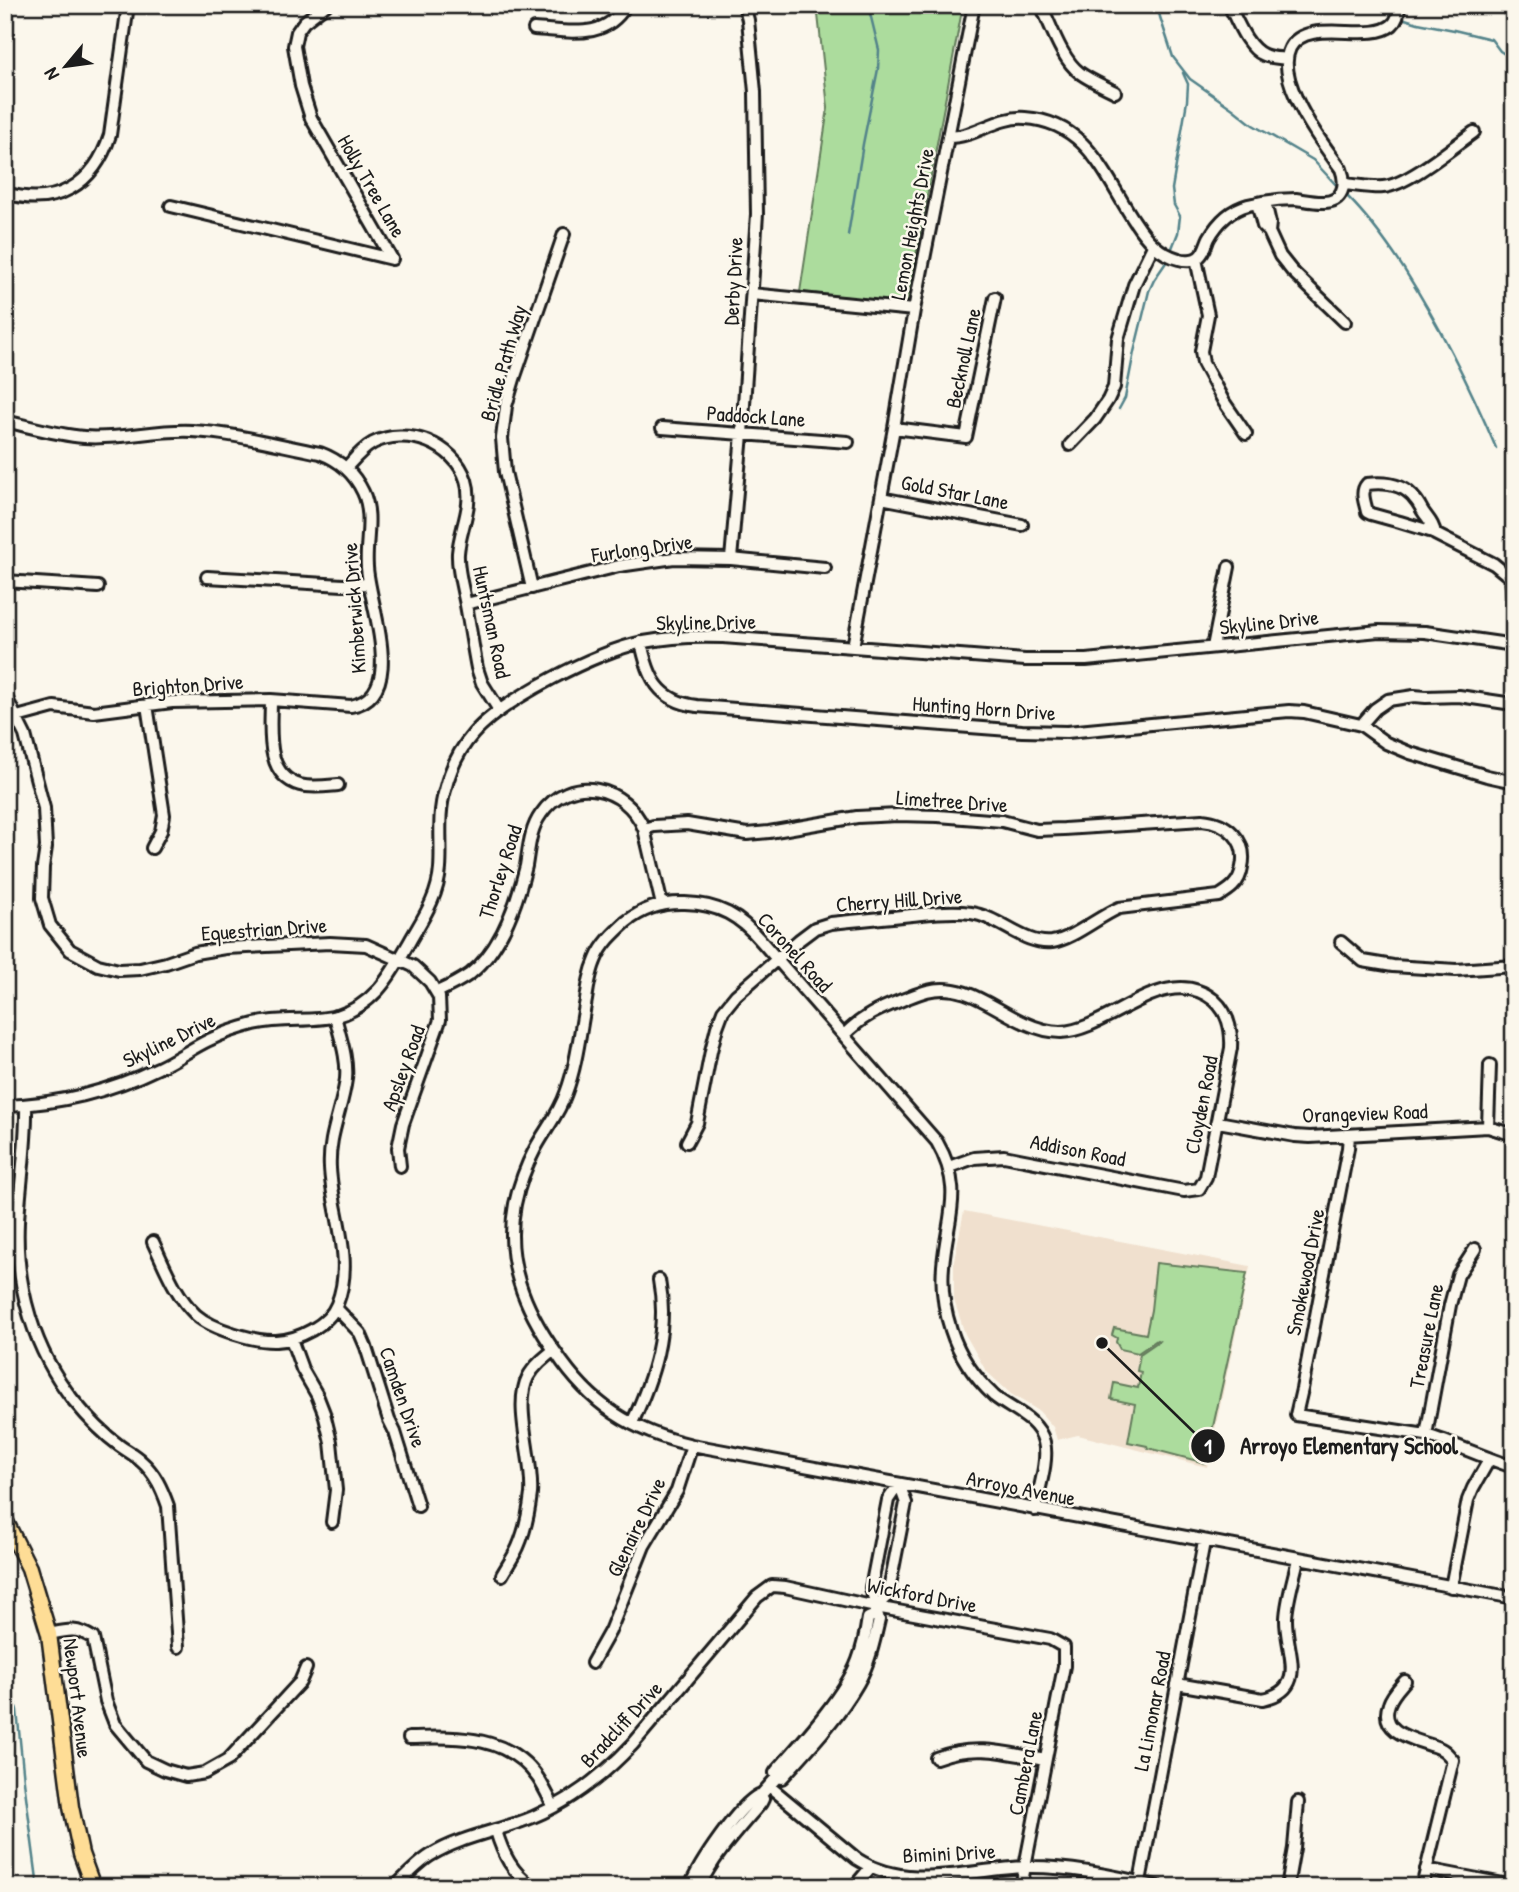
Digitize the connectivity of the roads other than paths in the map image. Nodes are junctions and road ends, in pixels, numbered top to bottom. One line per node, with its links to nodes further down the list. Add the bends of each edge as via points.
1 (128, 5): 15 (street, via 110,135 96,167 61,193 44,198)
2 (326, 5): 17 (street, Holly Tree Lane, via 297,32 294,46 301,86 311,118 393,259)
3 (626, 5): 9 (street, via 614,21 593,31)
4 (744, 5): 21 (street, Derby Drive, via 757,142)
5 (974, 5): 13 (street)
6 (1041, 5): 11 (street, via 1071,65)
7 (1229, 5): 10 (street, via 1258,52)
8 (1399, 5): 10 (street, via 1393,24 1372,31 1308,34 1293,42)
9 (534, 29)
10 (1287, 59): 14 (street, via 1296,98 1341,169)
11 (1115, 92)
12 (1474, 132): 14 (street, via 1393,186)
13 (949, 137): 19 (street, Lemon Heights Drive, via 1022,118 1047,121 1069,131 1093,154); 23 (street, Lemon Heights Drive)
14 (1344, 184): 16 (street, via 1339,196 1329,202)
15 (5, 194)
16 (1261, 202): 20 (street, via 1229,213); 24 (street, via 1263,226 1280,256)
17 (171, 206)
18 (564, 234): 44 (street, Bridle Path Way, via 514,379 503,426 505,472)
19 (1153, 246): 20 (street, via 1179,259); 31 (street, via 1134,285 1118,339 1114,387 1095,419)
20 (1196, 259): 29 (street, via 1208,315 1203,363)
21 (752, 294): 23 (street); 28 (street, Derby Drive)
22 (995, 298): 27 (street, Becknoll Lane, via 966,437)
23 (914, 310): 27 (street, Lemon Heights Drive)
24 (1345, 322)
25 (5, 421): 32 (street, via 85,437 206,433 320,453)
26 (662, 428): 28 (street, Paddock Lane)
27 (894, 428): 33 (street, Lemon Heights Drive)
28 (742, 434): 30 (street, Paddock Lane); 36 (street, Derby Drive)
29 (1246, 434)
30 (848, 442)
31 (1070, 445)
32 (346, 468): 42 (street, Kimberwick Drive, via 368,506); 45 (street, Huntsman Road, via 375,442 397,436 437,445 457,463 467,486 467,516 458,554)
33 (881, 498): 34 (street, Gold Star Lane); 49 (street, Lemon Heights Drive)
34 (1022, 524)
35 (1435, 534): 35 (street, via 1410,492 1380,483 1364,488 1367,512); 40 (street)
36 (731, 559): 38 (street, Furlong Drive); 44 (street, Furlong Drive, via 674,558)
37 (1229, 567): 50 (street)
38 (825, 568)
39 (208, 577): 42 (street)
40 (1512, 578): 46 (street)
41 (5, 581): 43 (street)
42 (369, 584): 54 (street, Kimberwick Drive, via 382,663 380,681)
43 (98, 587)
44 (532, 588): 45 (street, Furlong Drive)
45 (466, 604): 56 (street, Huntsman Road, via 477,668)
46 (1514, 607)
47 (641, 642): 49 (street, Skyline Drive, via 712,637); 56 (street, Skyline Drive, via 585,663); 58 (street, Hunting Horn Drive, via 647,670 659,688 678,703 697,706 1023,732 1289,711)
48 (1514, 645): 50 (street, Skyline Drive, via 1395,631)
49 (853, 647): 50 (street, Skyline Drive, via 1055,661)
50 (1213, 647)
51 (5, 695): 57 (street, Equestrian Drive)
52 (271, 700): 54 (street, Brighton Drive); 55 (street, Brighton Drive); 60 (street, via 271,751 282,774 302,786)
53 (1514, 702): 58 (street, via 1414,696 1388,700)
54 (363, 704)
55 (147, 705): 57 (street, Brighton Drive, via 94,712 54,707); 62 (street, via 164,816)
56 (499, 710): 67 (street, Skyline Drive, via 467,741 451,771 442,803 439,883)
57 (17, 717): 67 (street, Equestrian Drive, via 44,807 43,905 55,931 77,954 119,970 225,948 317,943 366,945)
58 (1361, 725): 59 (street, via 1410,753)
59 (1514, 782)
60 (338, 785)
61 (644, 829): 63 (street, Limetree Drive, via 687,824 747,834 898,815 1002,821 1037,830 1202,820 1215,821 1233,832); 64 (street, Thorley Road); 69 (street, Thorley Road, via 626,803 606,792 582,790 555,800 535,826 519,891 496,942 470,974)
62 (152, 848)
63 (1243, 852): 66 (street, Cherry Hill Drive, via 1239,879 1219,896 1119,908 1061,940 1032,940 972,913 928,914 831,923 815,928)
64 (662, 905): 66 (street, Coronel Road, via 694,903 732,915); 88 (street, Coronel Road, via 629,920 596,958 566,1095 528,1166 515,1207 513,1239 520,1284 532,1317)
65 (1341, 942): 68 (street, via 1363,961 1393,966 1456,970)
66 (777, 958): 71 (street, Coronel Road); 79 (street, Cherry Hill Drive, via 723,1011 697,1123)
67 (399, 959): 69 (street, via 422,974); 70 (street, Skyline Drive, via 370,998)
68 (1514, 966)
69 (437, 992): 80 (street, Apsley Road, via 440,1020 403,1124)
70 (335, 1016): 73 (street, Skyline Drive, via 237,1029 125,1082); 86 (street, via 346,1070 330,1153 346,1270)
71 (844, 1035): 75 (street, Cloyden Road, via 873,1012 942,988 969,993 1035,1027 1063,1032 1096,1023 1156,992 1189,989 1204,993 1222,1008 1230,1027 1231,1048); 81 (street, Coronel Road, via 933,1136)
72 (1490, 1065): 76 (street)
73 (26, 1105): 74 (street, Skyline Drive); 107 (street, via 18,1258 30,1320 73,1399 96,1426 141,1461 162,1490 168,1506)
74 (5, 1106)
75 (1218, 1122): 77 (street, Orangeview Road, via 1295,1136); 82 (street, Cloyden Road)
76 (1488, 1127): 77 (street, Orangeview Road); 78 (street, Orangeview Road)
77 (1349, 1135): 90 (street, Smokewood Drive, via 1296,1415)
78 (1514, 1135)
79 (687, 1142)
80 (400, 1166)
81 (949, 1167): 82 (street, Addison Road, via 974,1158 1004,1156 1184,1191); 96 (street, Coronel Road, via 954,1196 942,1284 947,1320 960,1352 983,1385 1041,1433 1045,1452)
82 (1199, 1189)
83 (153, 1242): 87 (street, via 170,1279 197,1316 231,1332 274,1341)
84 (1475, 1249): 90 (street, Treasure Lane, via 1458,1275 1450,1305)
85 (659, 1280): 89 (street, via 663,1317 656,1362)
86 (336, 1308): 87 (street, via 323,1322); 95 (street, Camden Drive, via 360,1333 366,1347)
87 (292, 1339): 98 (street, via 324,1413 331,1442 336,1490)
88 (554, 1350): 89 (street, Arroyo Avenue, via 587,1392); 101 (street, via 528,1375 524,1387 531,1494 518,1547)
89 (632, 1423): 91 (street, Arroyo Avenue)
90 (1426, 1435): 92 (street)
91 (692, 1445): 94 (street, Arroyo Avenue); 109 (street, Glenaire Drive, via 677,1491 644,1546)
92 (1489, 1460): 93 (street); 103 (street, via 1468,1500)
93 (1514, 1467)
94 (899, 1485): 96 (street, Arroyo Avenue); 105 (street, via 888,1500 872,1588); 105 (street, via 906,1503 888,1595)
95 (418, 1506)
96 (1035, 1510): 99 (street, Arroyo Avenue)
97 (5, 1520): 106 (main road, Newport Avenue, via 29,1568)
98 (332, 1522)
99 (1204, 1542): 100 (street, Arroyo Avenue); 112 (street, La Limonar Road)
100 (1298, 1559): 103 (street, Arroyo Avenue); 112 (street, via 1286,1614 1292,1663 1285,1690 1263,1699)
101 (502, 1574)
102 (772, 1586): 105 (street, Wickford Drive, via 818,1593); 119 (street, Bradcliff Drive, via 757,1597 612,1766)
103 (1451, 1587): 104 (street, Arroyo Avenue)
104 (1514, 1598)
105 (875, 1611): 108 (street, Wickford Drive, via 1050,1639); 116 (street, via 879,1620 872,1650 858,1683 824,1731 782,1778)
106 (49, 1634): 110 (street, via 81,1630 93,1639 115,1724 146,1760 186,1776 205,1773 228,1760 300,1682); 126 (main road, Newport Avenue, via 71,1807)
107 (178, 1647)
108 (1064, 1647): 115 (street, Cambera Lane)
109 (592, 1663)
110 (306, 1668)
111 (1405, 1681): 123 (street, via 1388,1706 1392,1728 1444,1750 1453,1760)
112 (1177, 1684): 124 (street, La Limonar Road)
113 (409, 1738): 119 (street, via 475,1739 499,1746 528,1766)
114 (936, 1758): 115 (street, via 987,1749)
115 (1045, 1760): 121 (street, Cambera Lane)
116 (769, 1786): 117 (street); 122 (street, Bimini Drive)
117 (760, 1796): 129 (street, via 755,1796 711,1848); 130 (street, via 761,1803 723,1847)
118 (1298, 1802): 134 (street)
119 (554, 1807): 120 (street, Bradcliff Drive)
120 (496, 1831): 127 (street, Bradcliff Drive, via 429,1856); 128 (street, via 506,1859)
121 (1025, 1867): 122 (street, Bimini Drive, via 930,1877); 124 (street, Bimini Drive, via 1075,1870); 132 (street, Cambera Lane)
122 (870, 1868): 131 (street)
123 (1426, 1869): 125 (street); 135 (street)
124 (1140, 1884): 133 (street, Bimini Drive)
125 (1514, 1886)
126 (93, 1887)
127 (395, 1887)
128 (533, 1887)
129 (690, 1887)
130 (699, 1887)
131 (854, 1887)
132 (1021, 1887)
133 (1160, 1887)
134 (1287, 1887)
135 (1422, 1887)

